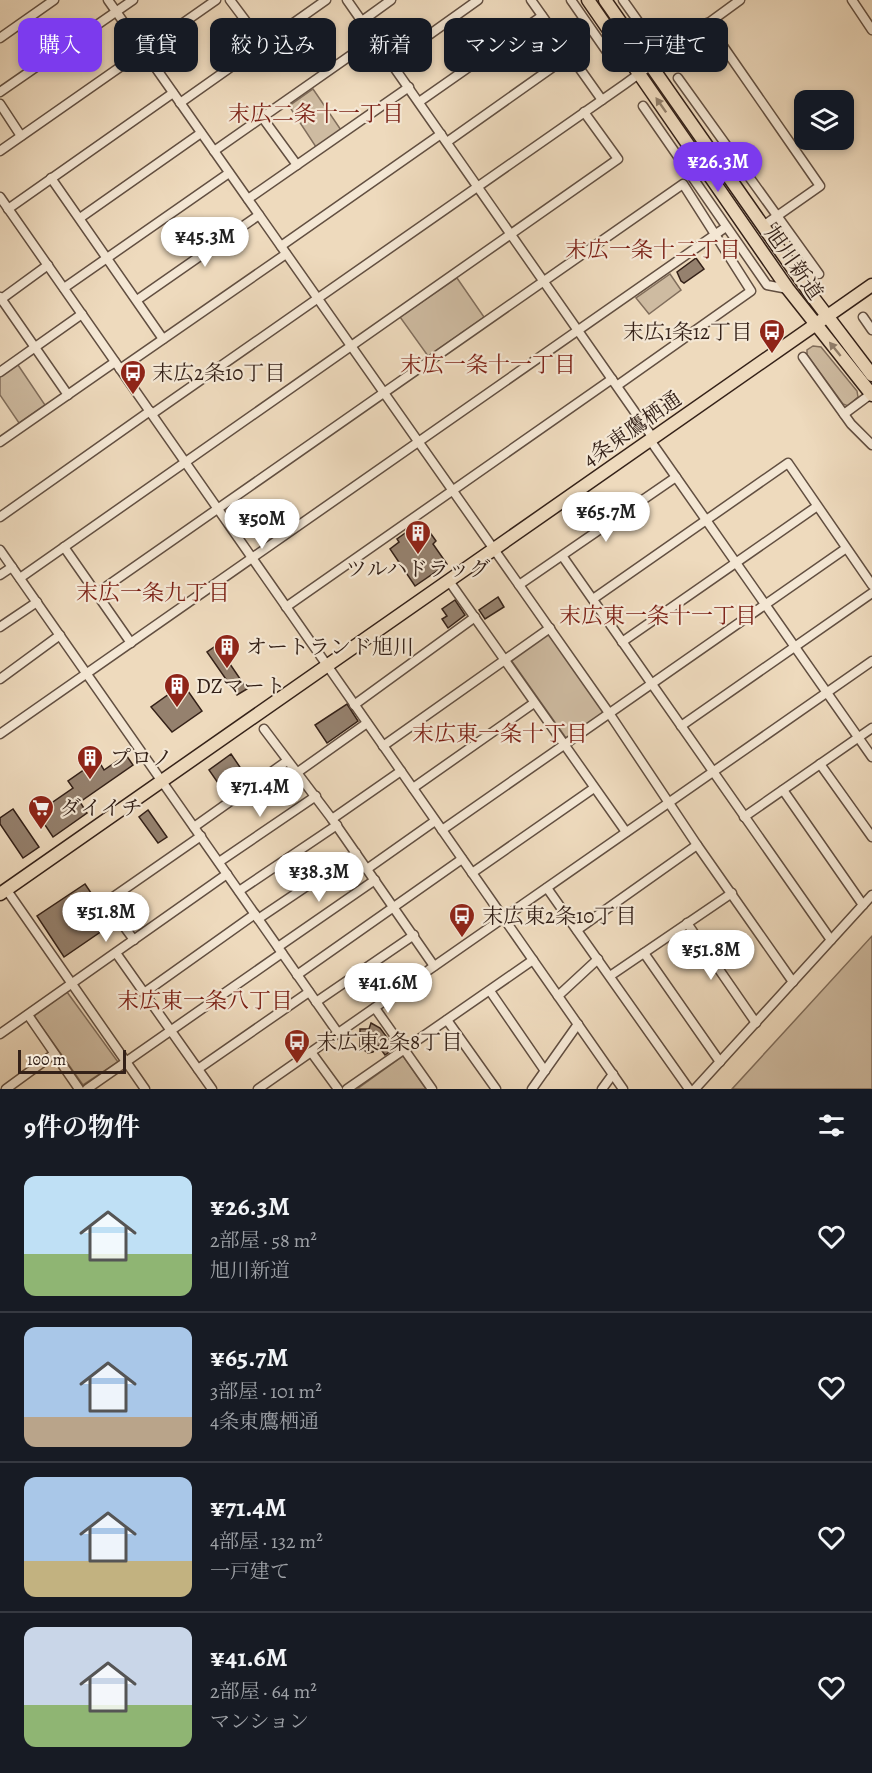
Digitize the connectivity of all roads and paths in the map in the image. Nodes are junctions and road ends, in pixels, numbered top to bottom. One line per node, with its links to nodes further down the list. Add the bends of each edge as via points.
1 (54, 0): 31 (street)
2 (108, 0): 17 (street)
3 (133, 0): 17 (street)
4 (216, 0): 20 (street)
5 (230, 0): 21 (street)
6 (326, 0): 22 (street)
7 (347, 0): 23 (street)
8 (392, 0): 24 (street)
9 (478, 0): 30 (street)
10 (531, 0): 18 (street)
11 (572, 0): 32 (street)
12 (588, 0): 28 (highway, 旭川新道)
13 (623, 0): 26 (street)
14 (740, 0): 27 (street)
15 (852, 0): 29 (street)
16 (611, 2): 25 (highway, 旭川新道)
17 (116, 12): 19 (street); 47 (street)
18 (542, 16): 51 (street)
19 (120, 18)
20 (190, 18)
21 (244, 18)
22 (300, 18)
23 (360, 18)
24 (366, 18)
25 (621, 18)
26 (636, 18)
27 (714, 18)
28 (602, 21)
29 (872, 30)
30 (432, 33)
31 (0, 38)
32 (600, 41): 33 (street)
33 (602, 44)
34 (728, 53): 71 (street, via 820,186)
35 (348, 57): 57 (street)
36 (114, 71): 59 (street)
37 (158, 72): 48 (street)
38 (224, 72): 52 (street)
39 (398, 72): 46 (street)
40 (544, 72): 60 (street)
41 (582, 72): 50 (street)
42 (640, 72): 44 (street)
43 (656, 72): 54 (highway, 旭川新道)
44 (638, 74): 50 (street); 84 (highway, 旭川新道, one-way to 44)
45 (678, 78): 49 (street)
46 (409, 87): 51 (street); 63 (street)
47 (0, 92)
48 (173, 93): 52 (street); 65 (street)
49 (691, 95): 54 (street); 71 (street)
50 (602, 100): 56 (street)
51 (419, 102): 60 (street)
52 (180, 103): 58 (street)
53 (0, 104): 59 (street)
54 (678, 104): 73 (highway, 旭川新道)
55 (643, 106): 74 (street)
56 (584, 112): 66 (street); 76 (street, via 618,159)
57 (262, 117): 62 (street); 63 (street)
58 (201, 133): 62 (street); 72 (street)
59 (21, 136): 61 (street)
60 (444, 138): 66 (street); 77 (street)
61 (0, 151)
62 (214, 151): 64 (street)
63 (297, 165): 68 (street)
64 (229, 173): 68 (street); 78 (street)
65 (51, 178): 69 (street); 72 (street)
66 (478, 186): 76 (street); 85 (street)
67 (0, 196): 69 (street)
68 (248, 199): 70 (street)
69 (8, 208): 79 (street)
70 (258, 215): 77 (street); 87 (street)
71 (777, 216): 73 (street); 80 (street)
72 (80, 218): 78 (street)
73 (763, 226): 89 (highway, 旭川新道)
74 (726, 227): 75 (street); 84 (street, via 767,285)
75 (715, 234): 81 (street, via 683,184); 92 (street); 101 (street, via 751,291)
76 (511, 235): 81 (street); 95 (street)
77 (283, 250): 85 (street); 94 (street)
78 (107, 259): 83 (street); 87 (street)
79 (48, 265): 83 (street); 86 (street)
80 (819, 274)
81 (544, 282): 92 (street); 102 (street)
82 (872, 285): 89 (highway, 4条東鷹栖通)
83 (64, 288): 88 (street)
84 (788, 289): 91 (highway, 旭川新道)
85 (317, 298): 95 (street); 105 (street)
86 (0, 299): 96 (street)
87 (137, 300): 94 (street)
88 (82, 314): 96 (street); 98 (street)
89 (827, 317): 91 (highway, 4条東鷹栖通); 100 (highway, 旭川新道)
90 (863, 317): 93 (street)
91 (815, 325): 104 (highway, 旭川新道, one-way to 91); 107 (highway, 4条東鷹栖通)
92 (579, 330): 101 (street); 109 (street)
93 (872, 330)
94 (164, 339): 98 (street)
95 (351, 346): 102 (street); 111 (street)
96 (35, 347): 99 (street); 103 (street)
97 (803, 357): 106 (street)
98 (118, 365): 103 (street); 105 (street)
99 (0, 372)
100 (872, 375)
101 (615, 382): 107 (street); 113 (street)
102 (385, 393): 109 (street); 115 (street)
103 (68, 394): 108 (street)
104 (872, 395): 106 (street)
105 (151, 413): 111 (street); 116 (street)
106 (844, 414): 110 (street)
107 (652, 439): 112 (street); 119 (highway, 4条東鷹栖通)
108 (0, 442)
109 (418, 443): 113 (street); 123 (street)
110 (872, 445)
111 (186, 462): 115 (street); 118 (street)
112 (676, 477): 117 (street); 122 (street)
113 (452, 491): 119 (street); 136 (street)
114 (816, 507): 117 (street, via 788,463); 120 (street); 124 (street)
115 (218, 509): 123 (street); 131 (street)
116 (0, 517)
117 (705, 520): 124 (street); 133 (street)
118 (64, 547): 127 (street); 131 (street)
119 (494, 549): 128 (highway, 4条東鷹栖通); 129 (street)
120 (845, 549): 130 (street); 135 (street)
121 (0, 550): 125 (street)
122 (563, 557): 129 (street); 133 (street)
123 (252, 558): 136 (street); 142 (street)
124 (735, 562): 135 (street); 141 (street)
125 (12, 567): 126 (street); 127 (street)
126 (0, 575)
127 (20, 578): 134 (street)
128 (449, 581): 137 (street); 146 (highway, 4条東鷹栖通)
129 (519, 585): 139 (street)
130 (872, 585)
131 (97, 593): 142 (street)
132 (872, 593): 143 (street)
133 (593, 599): 141 (street)
134 (37, 602): 138 (street); 140 (street)
135 (764, 605): 143 (street); 149 (street)
136 (286, 607): 146 (street)
137 (475, 617): 144 (street); 152 (street)
138 (0, 627)
139 (550, 628): 144 (street); 153 (street)
140 (60, 635): 147 (street); 148 (street)
141 (622, 642): 149 (street)
142 (131, 643): 147 (street)
143 (795, 648): 150 (street); 156 (street)
144 (505, 660): 151 (street); 162 (street)
145 (872, 661): 150 (street)
146 (327, 666): 152 (street); 169 (highway, 4条東鷹栖通)
147 (87, 674): 159 (street); 169 (street)
148 (0, 679)
149 (652, 684): 153 (street); 156 (street)
150 (827, 693): 160 (street); 168 (street)
151 (534, 703): 161 (street); 170 (street)
152 (354, 705): 155 (street)
153 (609, 713): 161 (street); 174 (street)
154 (0, 722): 159 (street)
155 (368, 723): 162 (street); 167 (street)
156 (681, 726): 168 (street)
157 (872, 728): 160 (street)
158 (264, 729): 164 (street)
159 (3, 732)
160 (858, 738): 163 (street); 165 (street)
161 (564, 745): 171 (street); 179 (street)
162 (383, 746): 166 (street)
163 (872, 757)
164 (287, 761): 167 (street); 178 (street)
165 (820, 764): 172 (street); 182 (street)
166 (401, 771): 170 (street); 177 (street)
167 (298, 772): 173 (street)
168 (713, 772): 174 (street); 175 (street)
169 (162, 782): 178 (street); 192 (highway, 4条東鷹栖通)
170 (412, 788): 176 (street)
171 (594, 788): 180 (street); 188 (street)
172 (783, 790): 175 (street); 196 (street)
173 (316, 796): 177 (street); 186 (street)
174 (669, 801): 180 (street); 183 (street)
175 (744, 817): 204 (street)
176 (435, 821): 179 (street); 187 (street)
177 (334, 822): 184 (street); 193 (street)
178 (194, 827): 181 (street)
179 (442, 830): 185 (street)
180 (626, 832): 191 (street)
181 (201, 836): 186 (street); 203 (street, via 106,902)
182 (872, 837)
183 (697, 846): 194 (street); 201 (street)
184 (356, 853): 187 (street); 198 (street)
185 (462, 859): 188 (street); 197 (street)
186 (219, 862): 189 (street)
187 (367, 869): 190 (street)
188 (472, 873): 199 (street)
189 (227, 874): 193 (street); 203 (street)
190 (375, 880): 197 (street); 205 (street)
191 (547, 888): 199 (street); 201 (street)
192 (2, 891): 214 (street)
193 (239, 891): 198 (street)
194 (732, 893): 200 (street); 213 (street)
195 (872, 895): 196 (street)
196 (863, 905): 204 (street)
197 (394, 908): 202 (street); 211 (street)
198 (256, 916): 205 (street); 217 (street)
199 (503, 918): 208 (street); 210 (street)
200 (687, 923): 207 (street); 223 (street)
201 (577, 930): 209 (street)
202 (414, 935): 210 (street); 219 (street)
203 (134, 940): 206 (street)
204 (831, 940): 213 (street)
205 (280, 950): 211 (street); 225 (street)
206 (116, 953): 214 (street); 217 (street)
207 (644, 953): 212 (street); 232 (street)
208 (533, 960): 215 (street); 218 (street)
209 (598, 960): 212 (street); 218 (street)
210 (434, 966): 220 (street)
211 (297, 975): 216 (street)
212 (610, 976): 249 (street)
213 (793, 982): 223 (street)
214 (72, 984): 221 (street); 231 (street)
215 (490, 990): 222 (street); 234 (street)
216 (309, 992): 219 (street); 233 (street)
217 (144, 993): 225 (street)
218 (558, 996): 224 (street)
219 (316, 1002): 226 (street)
220 (375, 1008): 226 (street); 228 (street)
221 (28, 1015): 227 (street); 230 (street)
222 (447, 1020): 228 (street); 245 (street)
223 (756, 1023): 232 (street)
224 (578, 1024): 234 (street); 235 (street)
225 (170, 1030): 231 (street); 233 (street)
226 (338, 1033): 229 (street)
227 (0, 1034)
228 (405, 1050): 243 (street); 244 (street)
229 (311, 1052): 241 (street); 242 (street)
230 (54, 1054): 236 (street); 237 (street)
231 (126, 1062): 238 (street); 239 (street)
232 (720, 1062): 250 (street)
233 (198, 1069): 240 (street)
234 (545, 1071): 246 (street)
235 (613, 1074): 247 (street); 248 (street)
236 (6, 1089)
237 (79, 1089)
238 (87, 1089)
239 (145, 1089)
240 (212, 1089)
241 (258, 1089)
242 (338, 1089)
243 (347, 1089)
244 (432, 1089)
245 (496, 1089)
246 (532, 1089)
247 (602, 1089)
248 (623, 1089)
249 (689, 1089)
250 (695, 1089)

